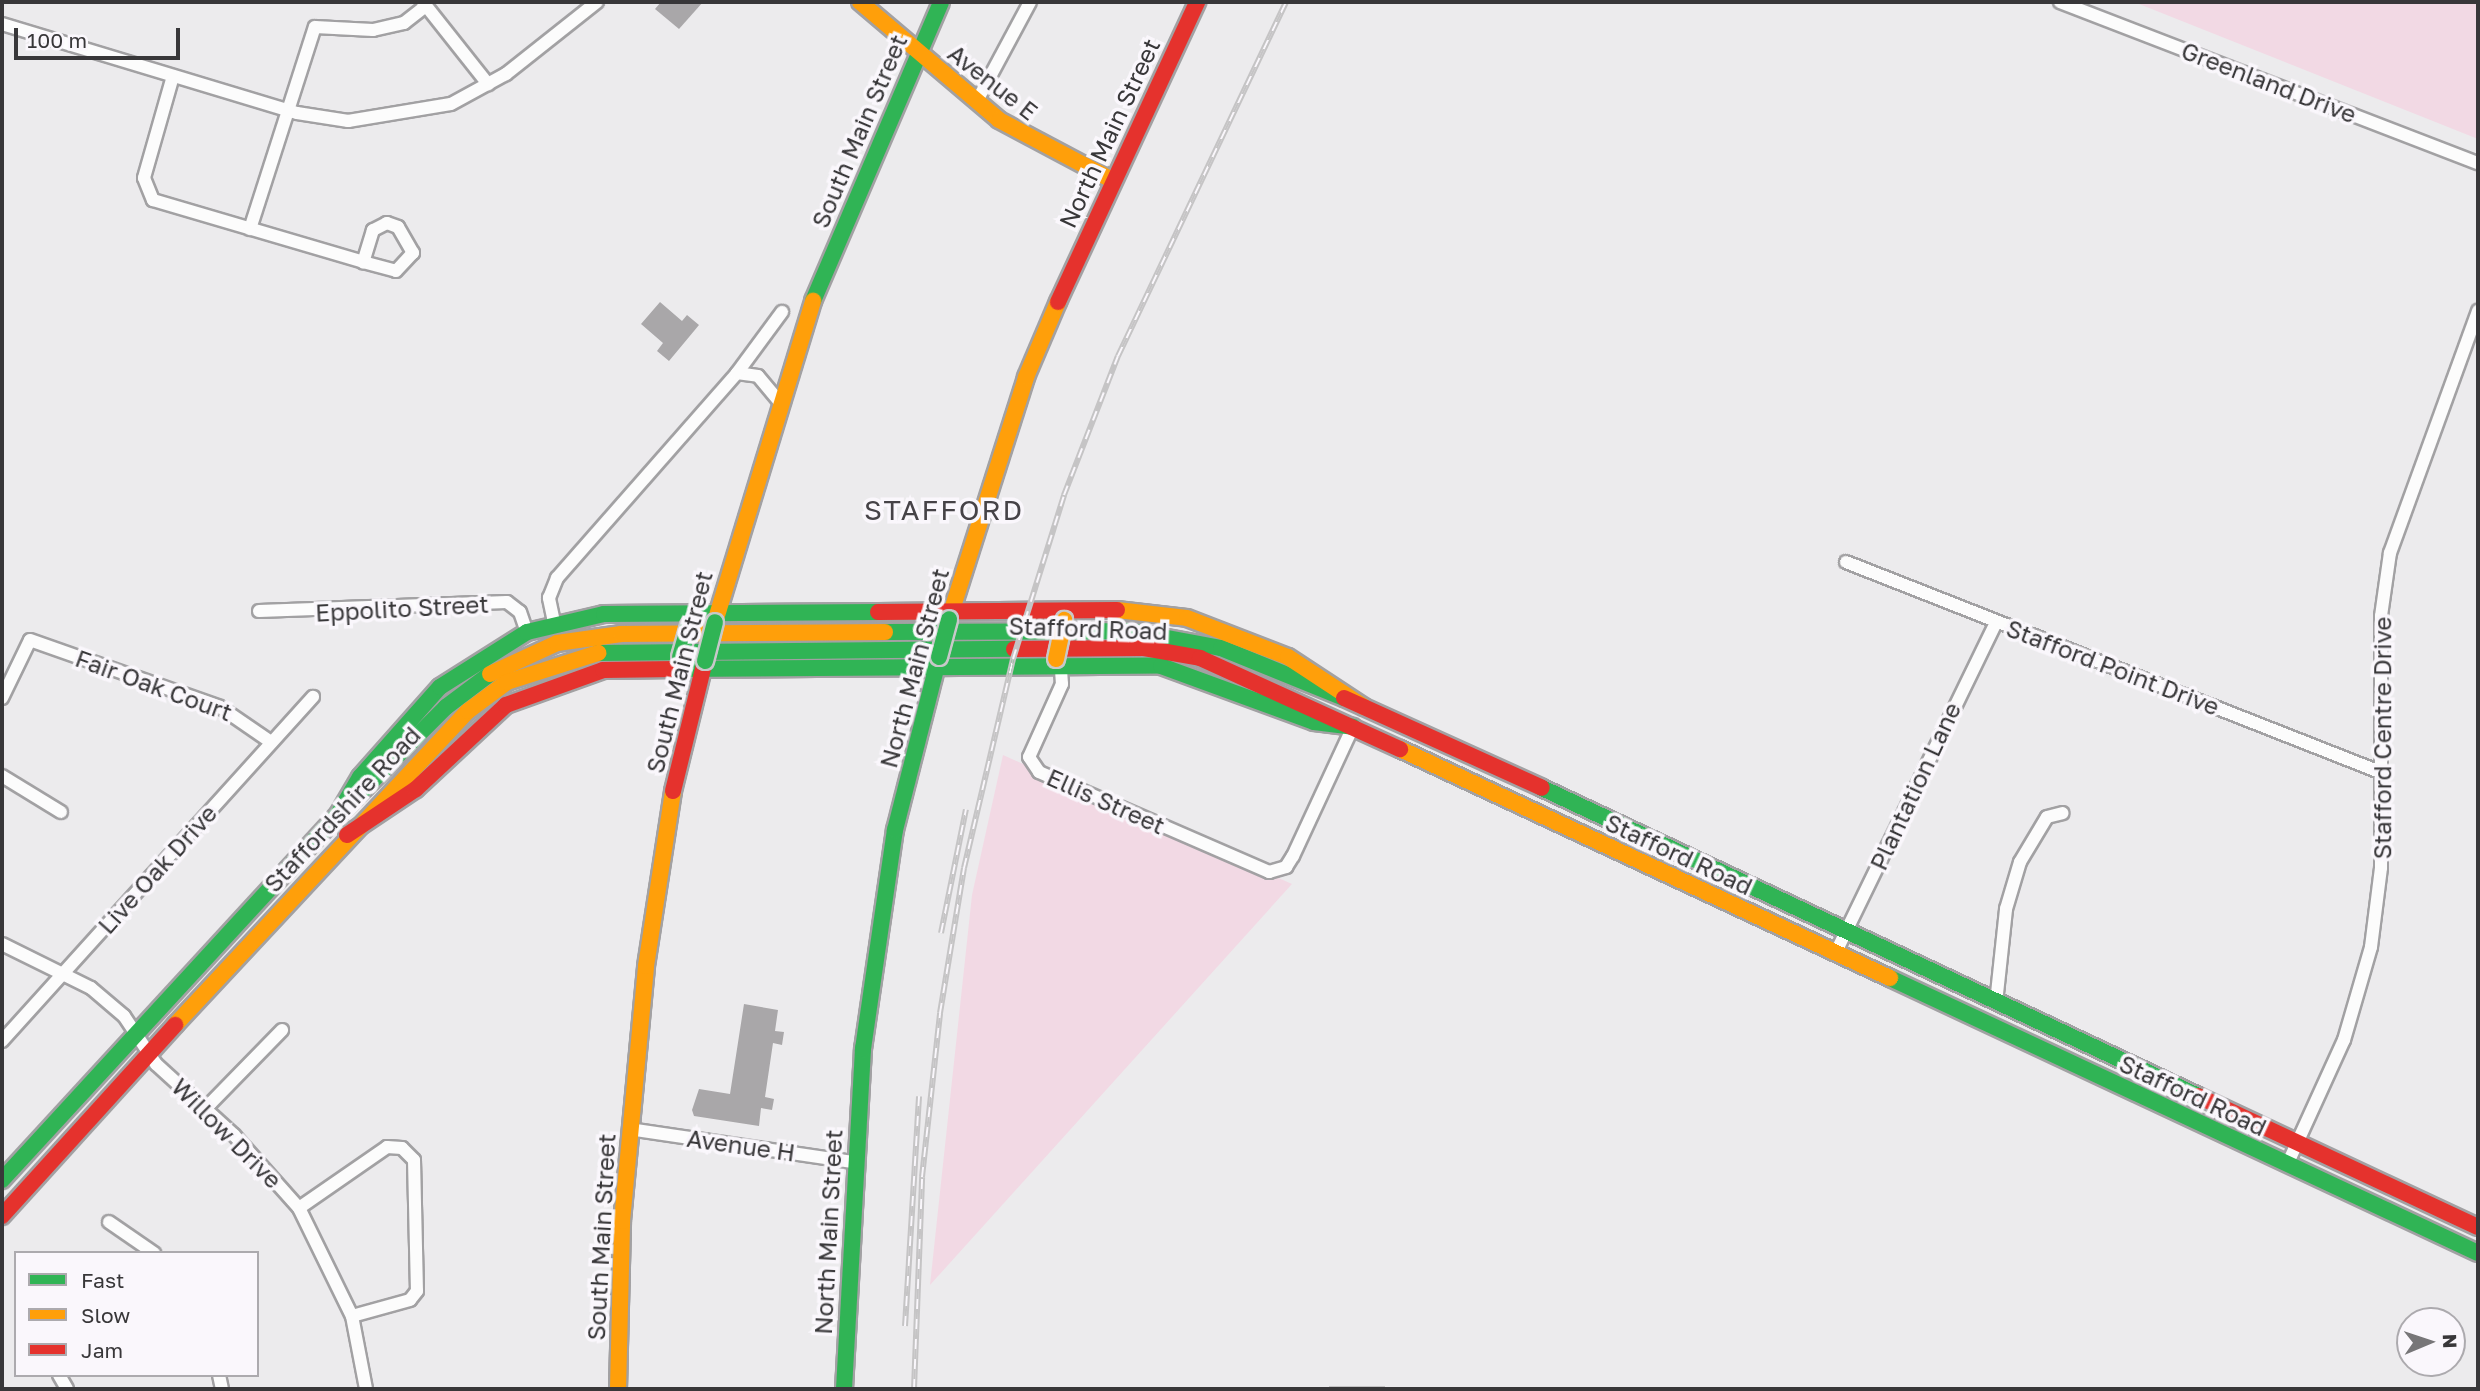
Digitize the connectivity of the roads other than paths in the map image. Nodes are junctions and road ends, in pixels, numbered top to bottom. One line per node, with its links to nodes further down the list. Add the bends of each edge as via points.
1 (597, 2): 11 (street)
2 (860, 2): 9 (main road, Avenue E)
3 (941, 2): 9 (main road, South Main Street)
4 (1030, 2): 12 (street)
5 (1197, 2): 15 (main road, North Main Street)
6 (2060, 2): 14 (street, Greenland Drive)
7 (424, 4): 11 (street); 13 (street, via 404,23 373,30 315,27)
8 (2, 24): 10 (street)
9 (918, 51): 12 (main road, Avenue E); 21 (main road, South Main Street, via 854,195)
10 (173, 76): 13 (street); 16 (street, via 144,178 147,194)
11 (488, 84): 13 (street, via 451,104 397,116 348,121)
12 (977, 101): 15 (main road, Avenue E, via 1016,131)
13 (287, 110): 16 (street)
14 (2478, 163)
15 (1110, 179): 24 (main road, North Main Street, via 1026,377)
16 (250, 229): 17 (street)
17 (363, 262)
18 (2478, 311): 41 (street, Stafford Centre Drive, via 2390,553 2379,650)
19 (782, 312): 20 (street)
20 (737, 373): 21 (street, via 758,376); 28 (street, via 557,578 549,598)
21 (779, 401): 26 (main road, South Main Street)
22 (1846, 562): 29 (street, Stafford Point Drive)
23 (259, 611): 30 (street, Eppolito Street, via 508,602 520,612)
24 (950, 615): 25 (main road); 26 (main road); 32 (main road, North Main Street, bridge)
25 (1068, 615): 33 (main road, bridge, via 1053,650); 38 (main road, via 1187,618 1288,657)
26 (716, 617): 27 (main road); 34 (main road, South Main Street, bridge)
27 (684, 618): 28 (main road); 35 (main road, bridge, via 680,657)
28 (554, 622): 30 (main road)
29 (1996, 622): 41 (street, Stafford Point Drive); 47 (street, Plantation Lane)
30 (527, 632): 45 (main road, via 440,687 360,777)
31 (826, 641): 38 (main road, Stafford Road, via 1160,633 1221,648); 39 (main road, Stafford Road, via 1169,651 1227,668); 45 (main road, Staffordshire Road, via 621,634 529,653 470,686); 46 (main road, Staffordshire Road, via 606,651 532,670 467,710)
32 (938, 664): 33 (main road); 34 (main road); 59 (main road, North Main Street, via 887,878)
33 (1059, 665): 39 (main road, via 1161,666 1314,722); 39 (street, Ellis Street, via 1062,684 1029,757 1039,772 1260,870 1276,871 1293,856)
34 (704, 666): 35 (main road); 57 (main road, South Main Street, via 656,894)
35 (665, 669): 46 (main road, via 603,670 529,693 483,723 383,815)
36 (313, 697): 40 (street, Live Oak Drive)
37 (2, 698): 40 (street, Fair Oak Court, via 30,640 220,707)
38 (1364, 707): 47 (main road, Stafford Road)
39 (1353, 727): 49 (main road, Stafford Road)
40 (271, 742): 50 (street, Live Oak Drive)
41 (2380, 772): 58 (street, Stafford Centre Drive, via 2381,868 2368,960 2344,1040)
42 (2, 776): 43 (street)
43 (61, 812)
44 (2063, 813): 51 (street, via 2047,817 2020,862 2006,909)
45 (337, 816): 53 (main road, Staffordshire Road)
46 (347, 835): 55 (main road, Staffordshire Road)
47 (1846, 932): 49 (street, Plantation Lane); 51 (main road, Stafford Road)
48 (2, 944): 50 (street, Willow Drive)
49 (1836, 952): 60 (main road, Stafford Road)
50 (64, 972): 53 (street, Willow Drive, via 91,988); 54 (street, Live Oak Drive)
51 (1996, 1003): 58 (main road, Stafford Road)
52 (282, 1030): 56 (street)
53 (135, 1033): 55 (street, Willow Drive); 61 (main road, Staffordshire Road)
54 (2, 1041)
55 (148, 1053): 56 (street, Willow Drive); 63 (main road, Staffordshire Road)
56 (206, 1108): 62 (street, Willow Drive)
57 (629, 1129): 59 (street, Avenue H); 70 (main road, South Main Street)
58 (2297, 1144): 60 (street, Stafford Centre Drive); 65 (main road, Stafford Road)
59 (853, 1162): 71 (main road, North Main Street)
60 (2287, 1165): 67 (main road, Stafford Road)
61 (2, 1180)
62 (299, 1208): 68 (street, Willow Drive); 68 (street, via 387,1147 402,1148 414,1160 417,1291 410,1300)
63 (2, 1216)
64 (109, 1222): 66 (street)
65 (2478, 1227)
66 (151, 1251)
67 (2478, 1252)
68 (352, 1316): 69 (street, Willow Drive)
69 (366, 1389)
70 (618, 1389)
71 (844, 1389)

